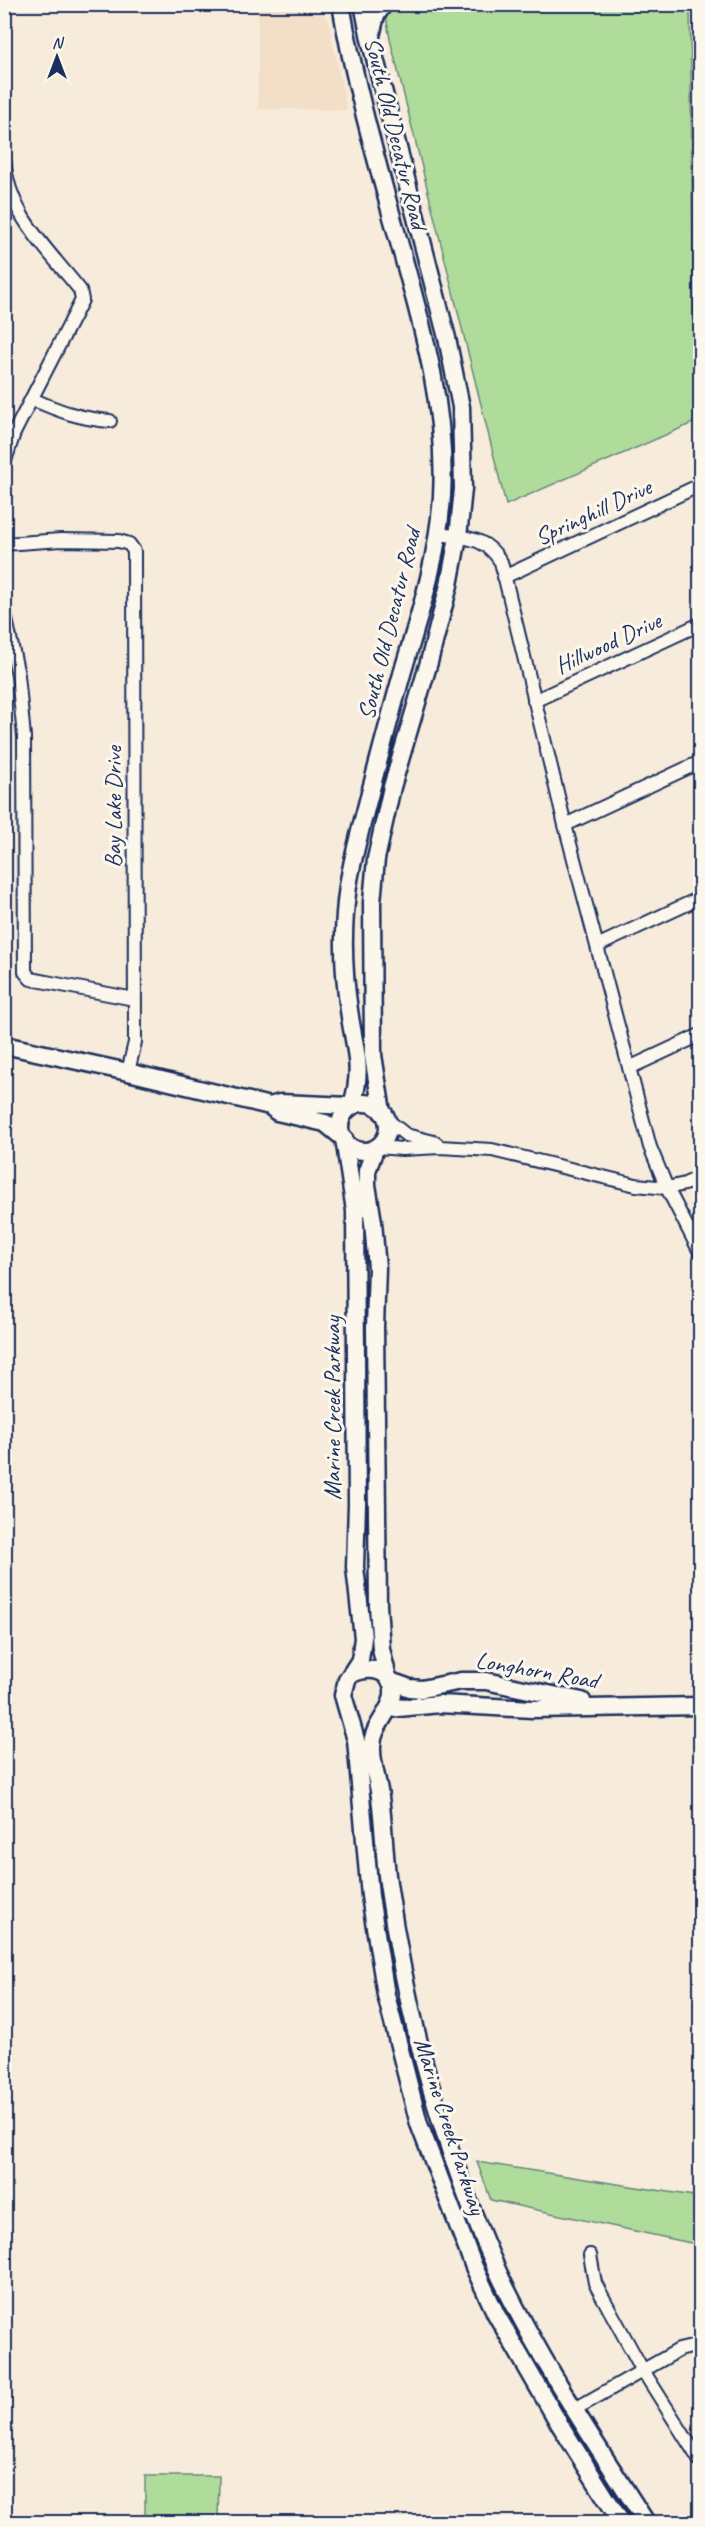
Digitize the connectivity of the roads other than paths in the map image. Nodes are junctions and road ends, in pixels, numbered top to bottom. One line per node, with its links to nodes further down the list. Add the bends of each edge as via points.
1 (340, 4): 7 (main road, South Old Decatur Road)
2 (363, 4): 4 (main road, South Old Decatur Road)
3 (384, 4): 4 (main road, via 376,15)
4 (370, 39): 6 (main road, South Old Decatur Road)
5 (4, 159): 8 (street, via 9,192 18,212 80,290 82,300)
6 (419, 226): 7 (main road); 13 (main road, South Old Decatur Road, via 461,407 463,489)
7 (396, 232): 12 (main road, South Old Decatur Road, via 430,359 441,424 443,462)
8 (32, 399): 9 (street, via 67,415); 10 (street, via 14,433)
9 (110, 421)
10 (4, 464)
11 (700, 485): 15 (street, Springhill Drive)
12 (438, 534): 13 (street); 21 (main road, South Old Decatur Road, via 429,583)
13 (458, 537): 15 (street, South Old Decatur Road, via 489,546 501,562); 22 (main road, South Old Decatur Road, via 429,662)
14 (4, 544): 25 (street, Bay Lake Drive, via 119,541 129,544 134,551)
15 (504, 577): 18 (street, South Old Decatur Road)
16 (4, 610): 25 (street, via 18,675 24,737 25,972 31,979)
17 (700, 624): 18 (street, Hillwood Drive)
18 (534, 701): 20 (street, South Old Decatur Road)
19 (700, 762): 20 (street)
20 (565, 825): 24 (street, South Old Decatur Road)
21 (358, 838): 22 (main road); 30 (main road, South Old Decatur Road, via 347,896 344,950 359,1066)
22 (379, 844): 32 (main road, South Old Decatur Road, via 372,902 372,995 374,1055)
23 (700, 898): 24 (street)
24 (597, 946): 28 (street, South Old Decatur Road)
25 (134, 999): 29 (street, Bay Lake Drive, via 135,1042)
26 (700, 1035): 28 (street)
27 (4, 1045): 29 (main road)
28 (629, 1068): 37 (street, South Old Decatur Road, via 650,1147)
29 (128, 1072): 31 (main road)
30 (351, 1105): 31 (main road); 32 (main road, via 366,1104); 33 (main road, via 341,1119)
31 (270, 1106): 33 (main road, via 277,1112 325,1123)
32 (384, 1116): 34 (street, via 406,1135); 35 (main road, via 386,1137)
33 (342, 1137): 35 (main road, via 353,1147); 39 (main road, Marine Creek Parkway, via 355,1211 355,1568 363,1626 363,1649)
34 (440, 1147): 35 (street); 37 (street, via 492,1150 636,1185)
35 (377, 1148): 40 (main road, Marine Creek Parkway, via 367,1171 367,1185 377,1268 378,1605 381,1649)
36 (700, 1178): 37 (street)
37 (667, 1188): 38 (street, South Old Decatur Road)
38 (700, 1252)
39 (351, 1674): 40 (main road, via 370,1669); 41 (main road, via 344,1688)
40 (389, 1679): 43 (main road, Longhorn Road, via 422,1689 461,1681 486,1681); 44 (main road, via 393,1694)
41 (347, 1705): 44 (main road, via 366,1717); 49 (main road, Marine Creek Parkway, via 356,1740 370,1896 384,1984 419,2124 474,2267)
42 (698, 1706): 43 (main road, Longhorn Road)
43 (606, 1707): 44 (main road, Longhorn Road, via 532,1709 440,1704)
44 (387, 1710): 48 (main road, Marine Creek Parkway, via 375,1728 372,1747 388,1880 416,2037 460,2182 495,2263)
45 (590, 2255): 47 (street, via 594,2283)
46 (700, 2345): 47 (street, via 679,2350)
47 (642, 2369): 48 (street); 50 (street)
48 (575, 2409): 49 (main road); 52 (main road, Marine Creek Parkway)
49 (556, 2420): 51 (main road, Marine Creek Parkway)
50 (700, 2461)
51 (621, 2523)
52 (646, 2523)

